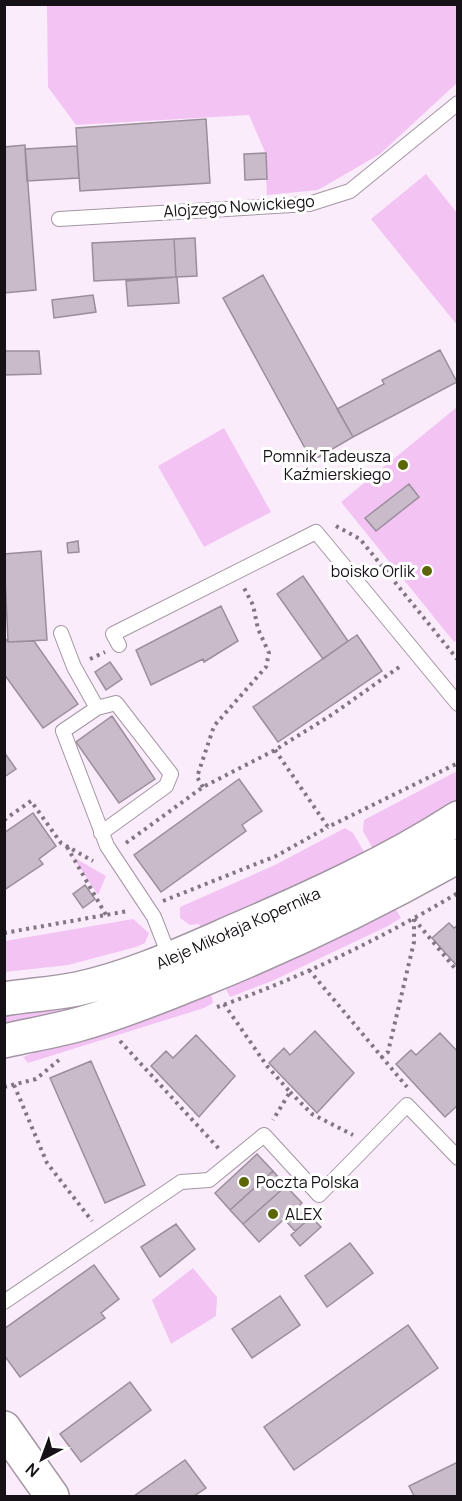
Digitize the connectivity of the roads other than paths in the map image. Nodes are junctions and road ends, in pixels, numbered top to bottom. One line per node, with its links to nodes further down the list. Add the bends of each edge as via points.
1 (458, 103): 2 (lane, Alojzego Nowickiego, via 350,191 309,204)
2 (59, 219)
3 (61, 633): 6 (lane)
4 (118, 645): 5 (lane, via 113,634 316,532)
5 (458, 704)
6 (97, 708): 8 (lane, via 63,731); 8 (lane, via 116,703 171,774 166,786)
7 (458, 818): 10 (street, Aleje Mikołaja Kopernika, via 290,907)
8 (101, 832): 10 (lane, via 106,846 154,917)
9 (458, 856): 12 (street, Aleje Mikołaja Kopernika, via 306,936 210,976 90,1021)
10 (170, 958): 11 (street, Aleje Mikołaja Kopernika, via 76,989)
11 (4, 999)
12 (4, 1041)
13 (458, 1158): 14 (lane, via 407,1105 319,1195 264,1135 208,1180 181,1182)
14 (4, 1302)
15 (4, 1428): 16 (street)
16 (52, 1497)

